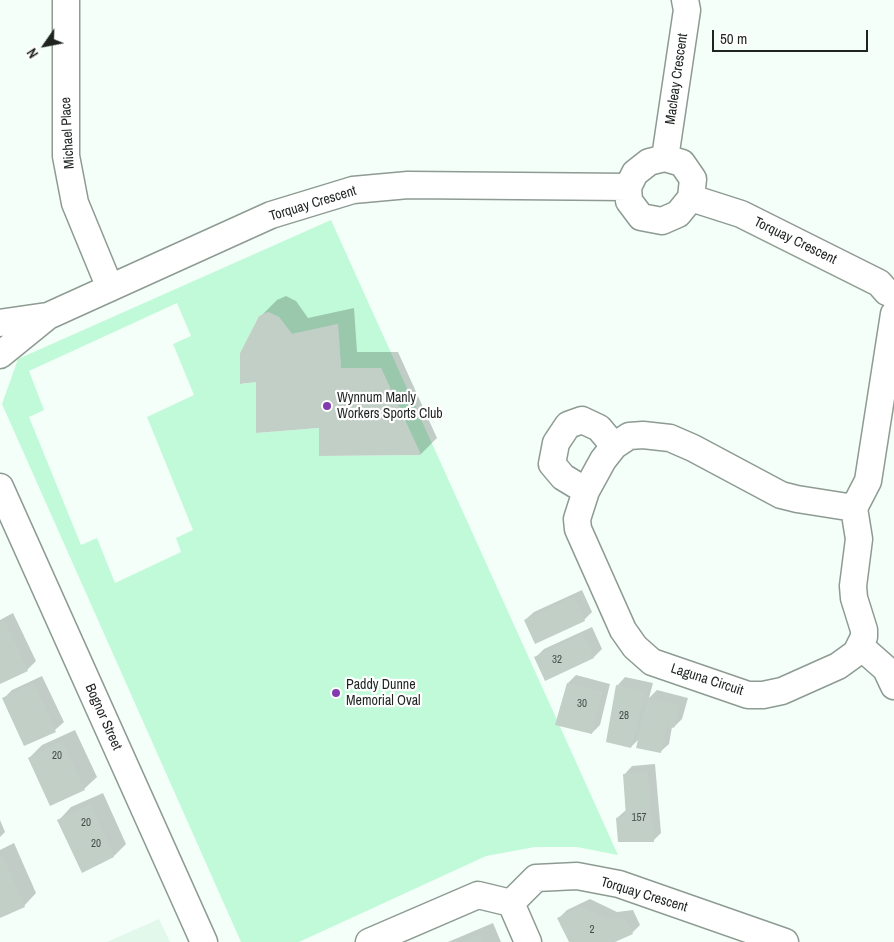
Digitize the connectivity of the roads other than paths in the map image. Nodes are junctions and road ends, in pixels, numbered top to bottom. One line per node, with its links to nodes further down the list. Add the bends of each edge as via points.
1 (66, 0): 6 (street, Michael Place, via 66,156 75,203)
2 (684, 0): 3 (street, Macleay Crescent, via 687,10)
3 (665, 158): 4 (street, via 649,162 634,173); 5 (street, via 682,163 693,179)
4 (628, 186): 5 (street, via 629,202 641,217 662,221 678,214); 6 (street, Torquay Crescent, via 408,185 353,190 271,215)
5 (691, 198): 7 (street, Torquay Crescent, via 741,214 864,275)
6 (110, 288): 9 (street, Torquay Crescent)
7 (894, 295)
8 (894, 314): 15 (street, via 868,481)
9 (48, 316): 10 (street, Torquay Crescent); 11 (street, Torquay Crescent)
10 (0, 323)
11 (0, 355)
12 (614, 446): 14 (street, Laguna Circuit); 14 (street, via 599,428 582,420 568,425 556,443 552,464 563,477); 15 (street, Laguna Circuit, via 629,436 670,438 781,495)
13 (1, 486): 19 (street, Bognor Street)
14 (586, 491): 16 (street, Laguna Circuit, via 579,508 578,529 623,630 635,647 652,662 748,694 763,695 782,691 838,666 856,654)
15 (854, 508): 16 (street, via 859,539 853,586 864,630)
16 (860, 646): 17 (street, via 886,669)
17 (894, 686)
18 (511, 903): 20 (street, via 478,895); 21 (street); 22 (street, Torquay Crescent, via 536,878 577,876 619,884)
19 (204, 942)
20 (369, 942)
21 (528, 942)
22 (785, 942)

